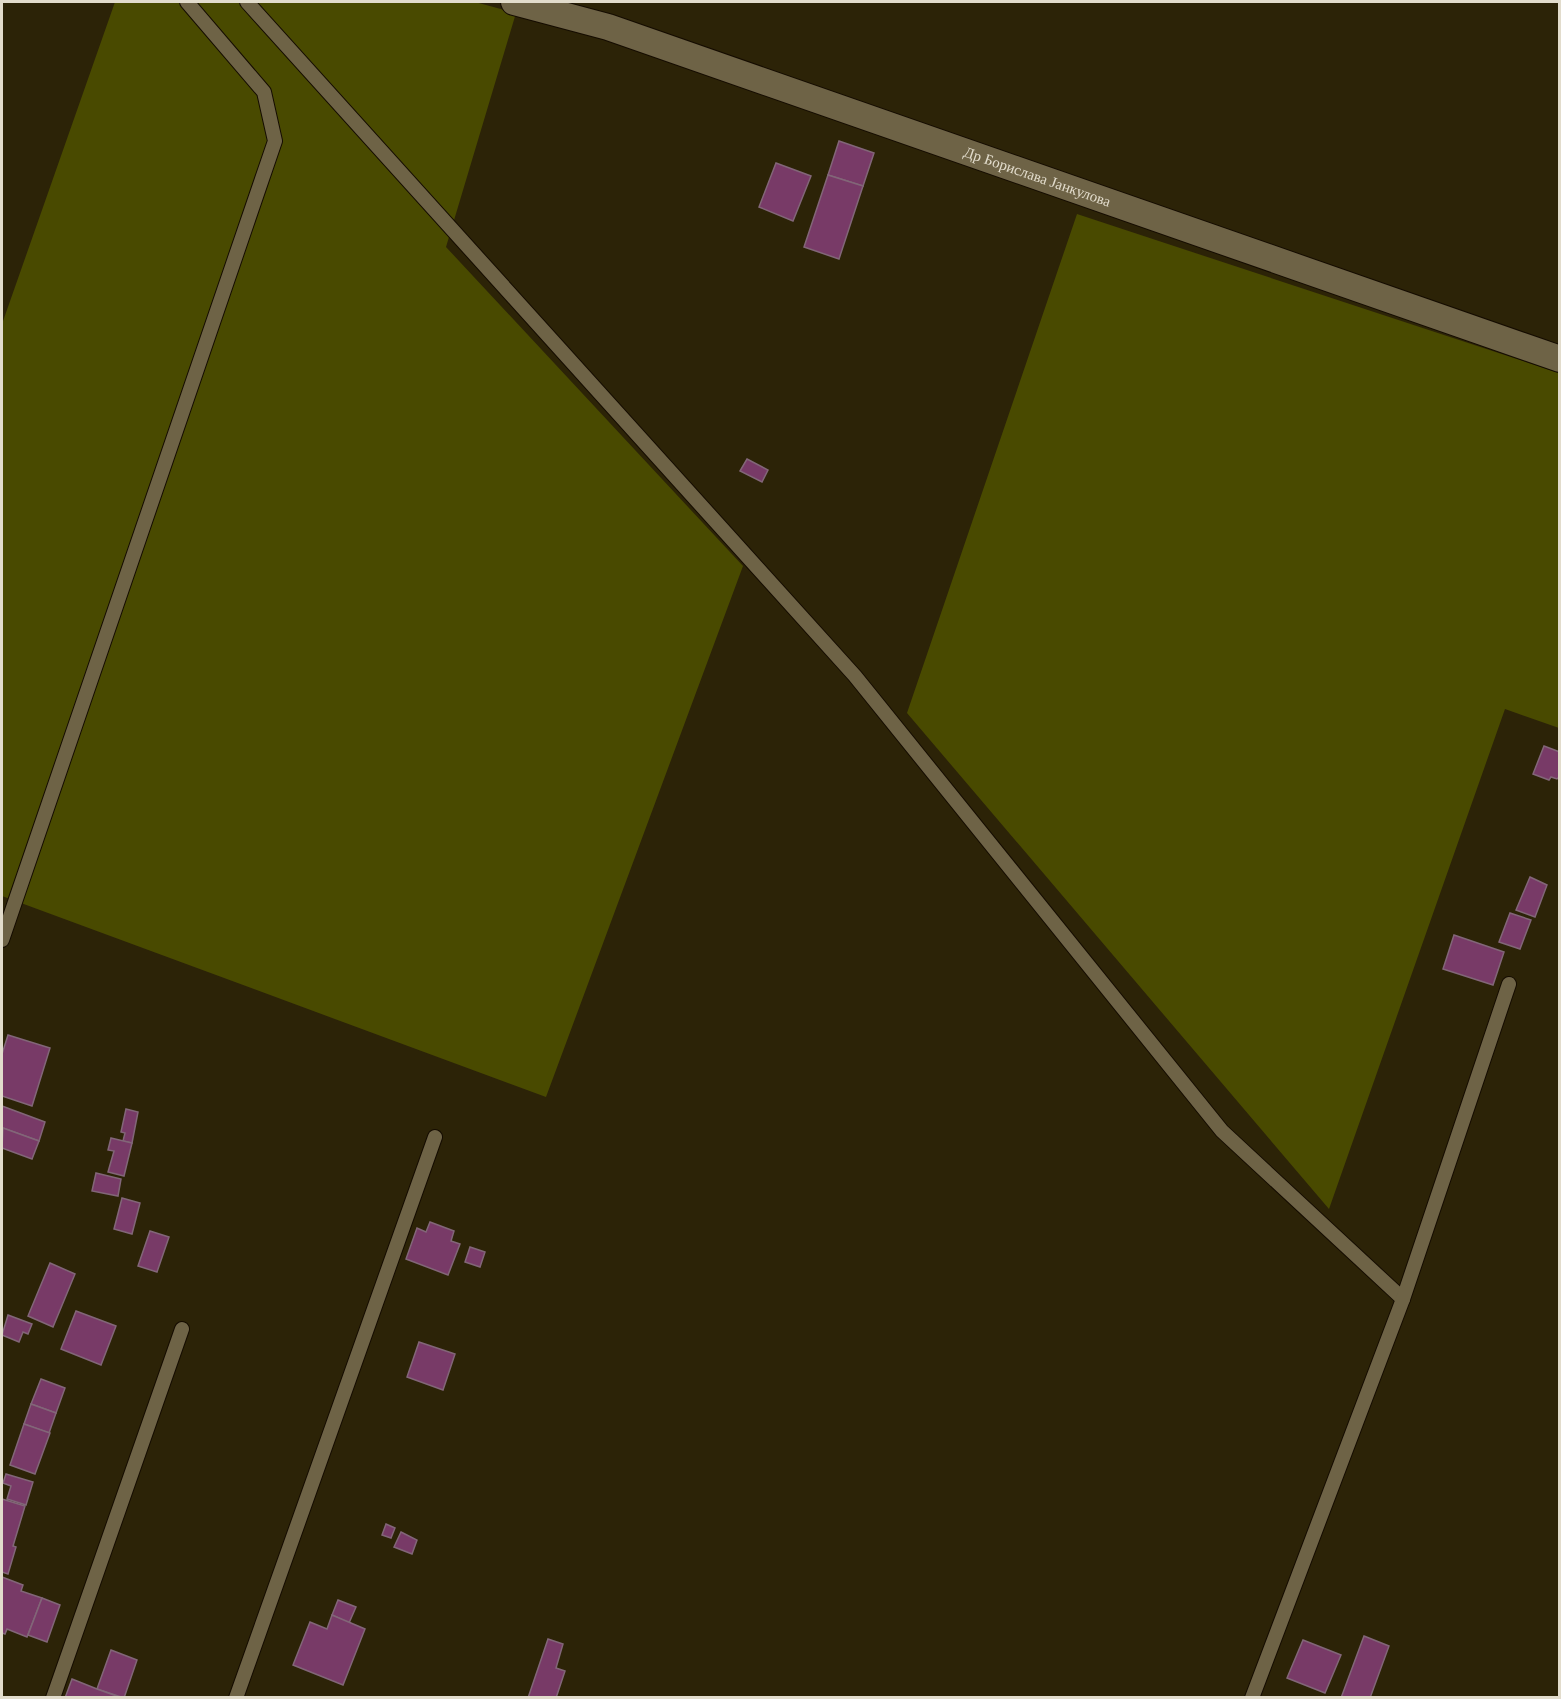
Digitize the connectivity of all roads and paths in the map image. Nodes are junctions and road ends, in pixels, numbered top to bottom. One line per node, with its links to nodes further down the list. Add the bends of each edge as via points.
1 (187, 2): 5 (lane, via 264,92 275,141)
2 (247, 2): 8 (lane, via 855,676 1222,1131)
3 (514, 2): 4 (street, Др Борислава Јанкулова, via 619,31)
4 (1560, 359)
5 (2, 940)
6 (1509, 984): 8 (lane)
7 (435, 1137): 11 (lane)
8 (1403, 1299): 12 (lane)
9 (182, 1329): 10 (lane)
10 (54, 1698)
11 (236, 1698)
12 (1252, 1698)

